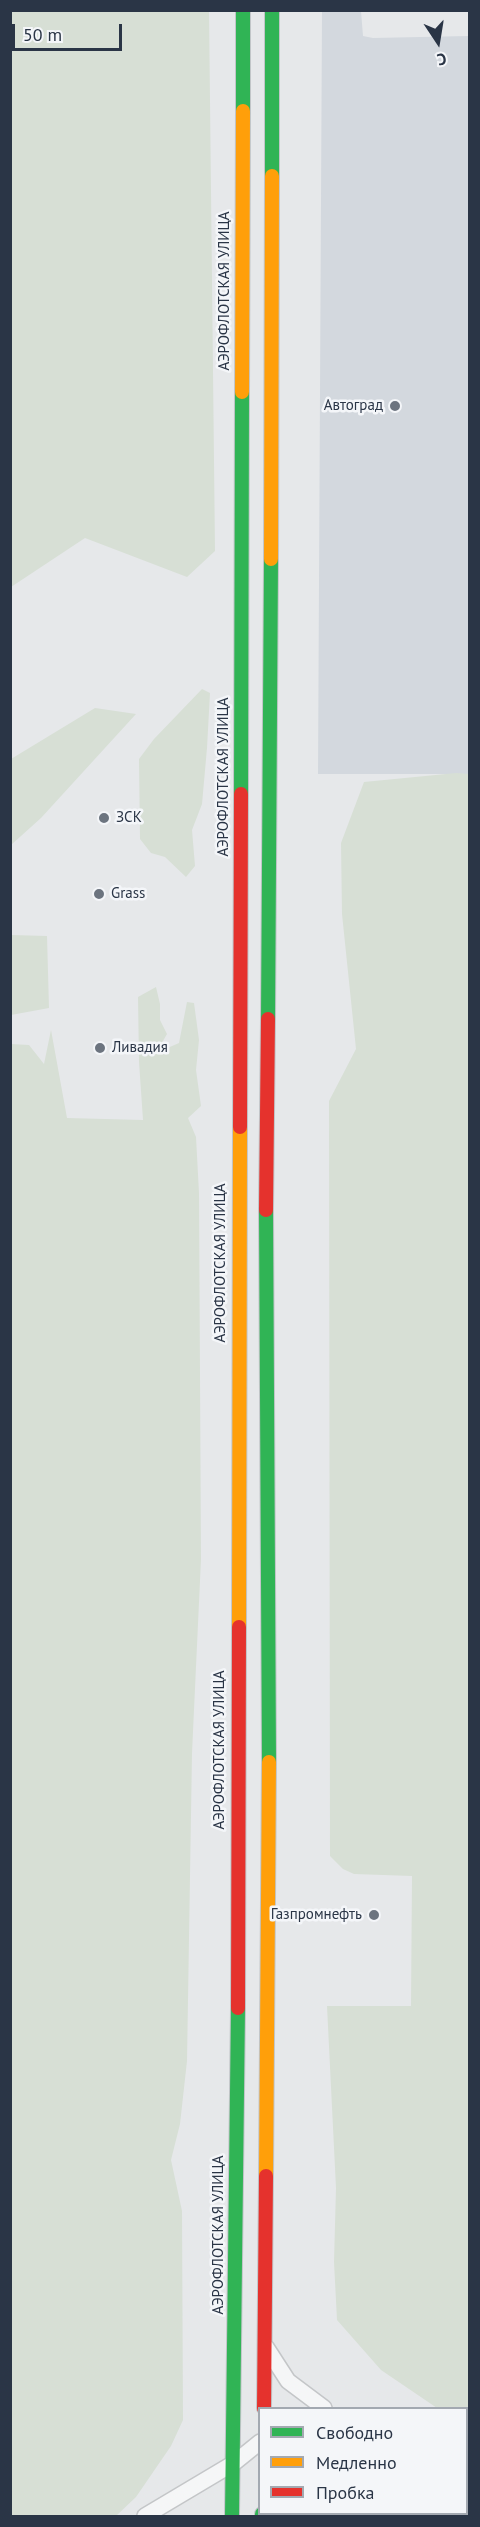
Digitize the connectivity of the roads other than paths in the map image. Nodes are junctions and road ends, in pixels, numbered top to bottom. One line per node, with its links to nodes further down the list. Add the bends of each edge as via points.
1 (243, 10): 7 (main road, АЭРОФЛОТСКАЯ УЛИЦА)
2 (272, 10): 3 (main road, via 271,772 265,1318 269,1779)
3 (266, 2347): 4 (main road); 5 (street, via 288,2381)
4 (264, 2407)
5 (321, 2407)
6 (258, 2444): 7 (street)
7 (234, 2463): 8 (street); 9 (main road, АЭРОФЛОТСКАЯ УЛИЦА)
8 (145, 2517)
9 (232, 2517)

